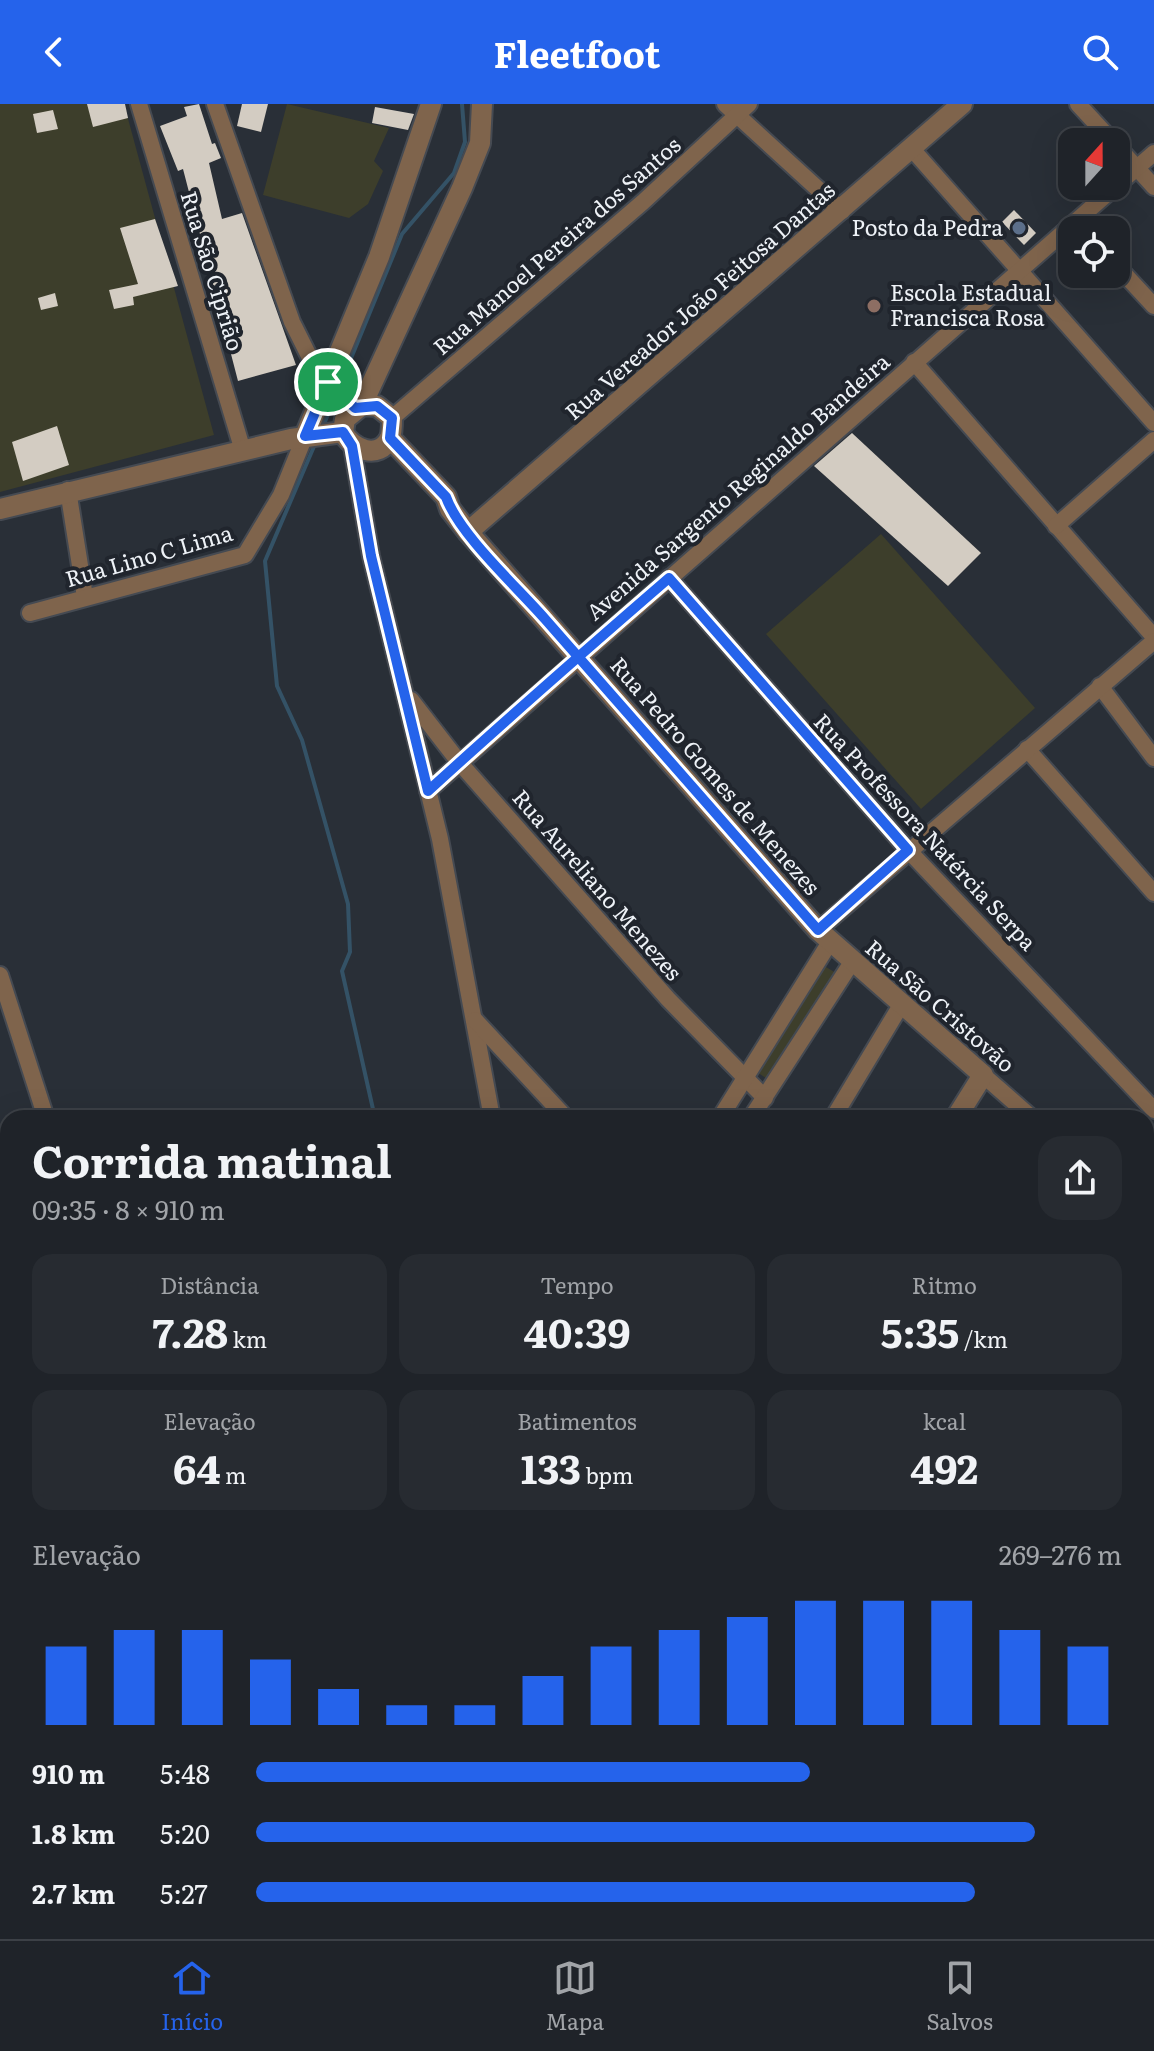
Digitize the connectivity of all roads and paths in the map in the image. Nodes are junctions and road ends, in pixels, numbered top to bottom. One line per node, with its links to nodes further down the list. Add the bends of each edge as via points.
1 (139, 104): 28 (street, Rua São Ciprião)
2 (215, 104): 23 (street, via 292,322 314,366)
3 (431, 104): 23 (street, via 379,257)
4 (482, 104): 23 (street, via 480,143 462,188)
5 (962, 104): 9 (street, Rua Vereador João Feitosa Dantas)
6 (1082, 105): 8 (street)
7 (737, 108): 16 (street); 25 (street, Rua Manoel Pereira dos Santos)
8 (1101, 128)
9 (912, 149): 16 (street, Rua Vereador João Feitosa Dantas); 19 (street)
10 (1154, 153): 12 (street, Avenida Sargento Reginaldo Bandeira)
11 (1130, 161): 12 (street)
12 (1137, 168): 13 (street, Avenida Sargento Reginaldo Bandeira); 14 (street)
13 (1130, 174)
14 (1154, 187)
15 (1103, 200): 17 (street, Avenida Sargento Reginaldo Bandeira)
16 (842, 211): 32 (street, Rua Vereador João Feitosa Dantas)
17 (1088, 216)
18 (1058, 242): 19 (street, Avenida Sargento Reginaldo Bandeira)
19 (1019, 271): 22 (street, Avenida Sargento Reginaldo Bandeira); 24 (street)
20 (1130, 280): 21 (street)
21 (1154, 306)
22 (914, 362): 31 (street); 33 (street, Avenida Sargento Reginaldo Bandeira)
23 (345, 396): 25 (street, via 377,406); 26 (street); 26 (street, via 345,419)
24 (1154, 423)
25 (388, 434): 26 (street, via 367,452); 32 (street, Rua Pedro Gomes de Menezes, via 446,497)
26 (328, 437): 28 (street); 34 (street, Rua Lino C Lima, via 281,495 245,555); 39 (street, via 371,556)
27 (1154, 440): 31 (street)
28 (243, 451): 29 (street)
29 (68, 490): 30 (street); 34 (street)
30 (0, 509)
31 (1056, 526): 36 (street)
32 (468, 532): 37 (street, Rua Pedro Gomes de Menezes)
33 (669, 578): 37 (street, Avenida Sargento Reginaldo Bandeira); 44 (street, Rua Professora Natércia Serpa)
34 (85, 597): 35 (street, Rua Lino C Lima)
35 (30, 613)
36 (1154, 639): 38 (street)
37 (579, 657): 42 (street, Avenida Sargento Reginaldo Bandeira); 46 (street, Rua Pedro Gomes de Menezes)
38 (1100, 686): 40 (street); 41 (street)
39 (405, 692): 42 (street, Rua Aureliano Menezes); 43 (street)
40 (1027, 749): 44 (street); 45 (street)
41 (1154, 758)
42 (459, 762): 43 (street, Avenida Sargento Reginaldo Bandeira); 52 (street, Rua Aureliano Menezes)
43 (428, 791): 50 (street)
44 (908, 850): 46 (street); 62 (street, Rua Professora Natércia Serpa)
45 (1154, 893)
46 (824, 936): 47 (street, Rua São Cristovão); 52 (street)
47 (852, 962): 49 (street, Rua São Cristovão); 53 (street)
48 (0, 975): 54 (street)
49 (901, 1005): 51 (street, Rua São Cristovão); 59 (street)
50 (474, 1019): 55 (street); 56 (street)
51 (983, 1075): 60 (street); 61 (street, Rua São Cristovão)
52 (742, 1078): 53 (street, Rua Aureliano Menezes); 57 (street)
53 (765, 1098): 58 (street)
54 (43, 1110)
55 (491, 1110)
56 (559, 1110)
57 (724, 1110)
58 (757, 1110)
59 (838, 1110)
60 (961, 1110)
61 (1023, 1110)
62 (1154, 1110)

